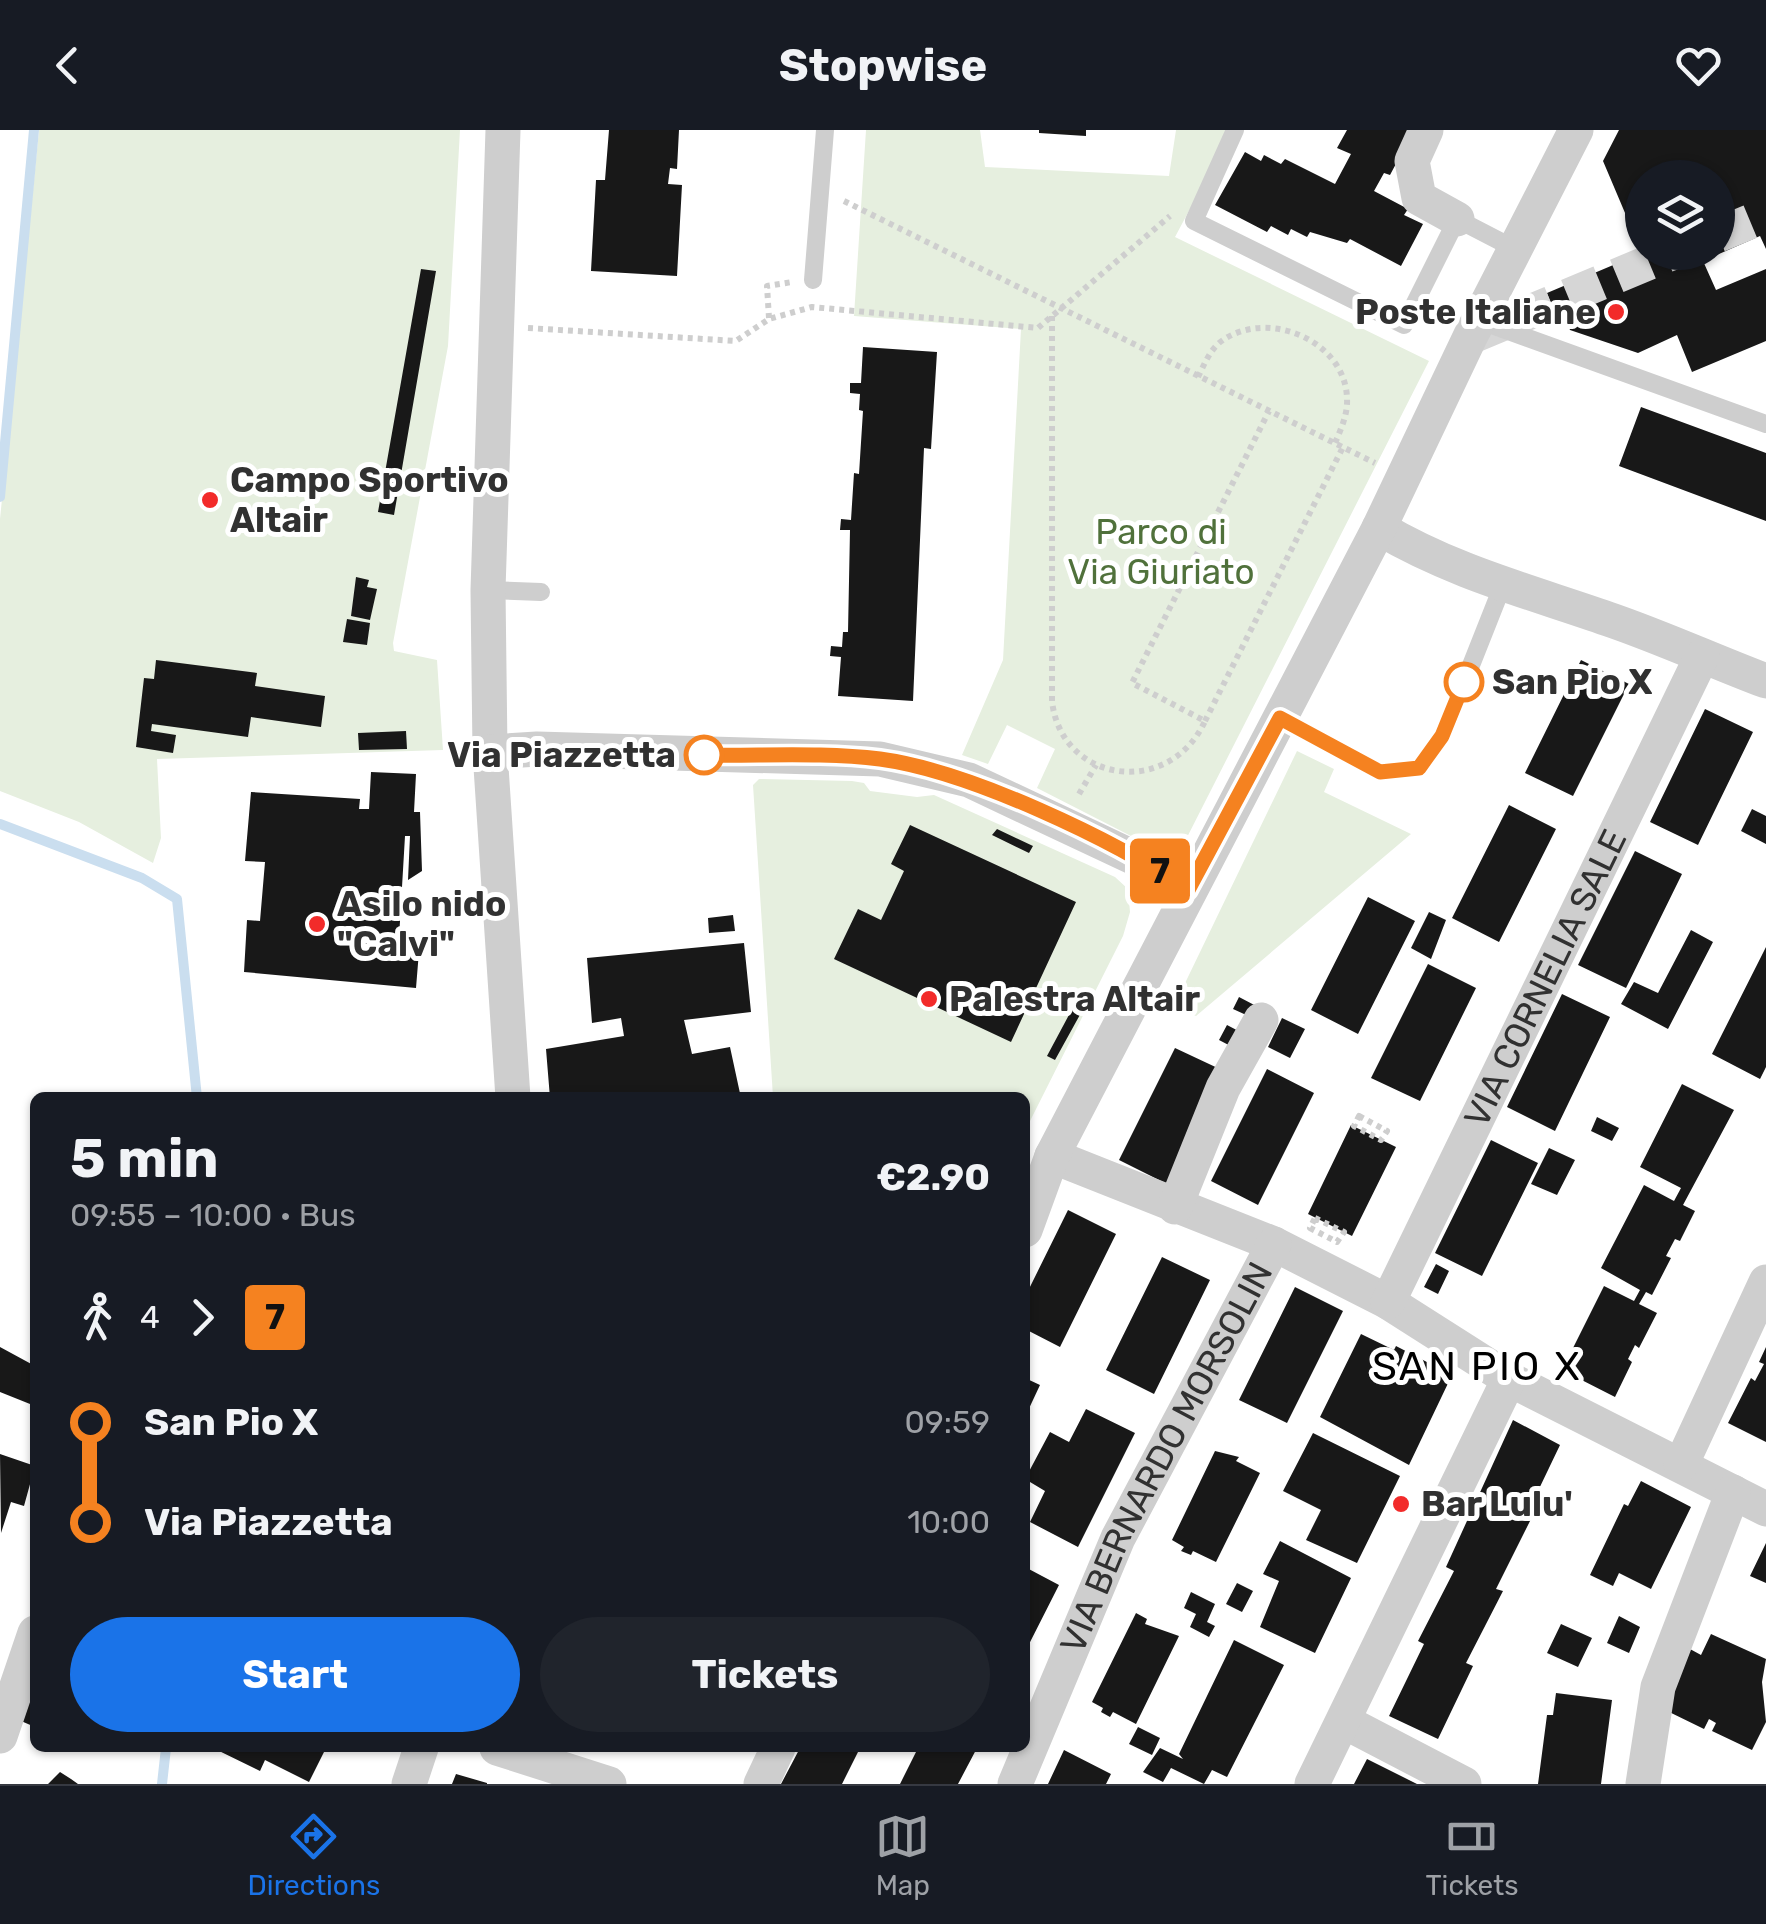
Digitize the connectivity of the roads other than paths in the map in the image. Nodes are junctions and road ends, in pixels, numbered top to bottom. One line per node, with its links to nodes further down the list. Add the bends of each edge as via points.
1 (503, 130): 13 (street)
2 (825, 130): 8 (lane)
3 (1234, 130): 6 (lane, via 1194,221 1404,325)
4 (1426, 130): 6 (street, via 1412,161 1419,198)
5 (1576, 130): 7 (street)
6 (1457, 219): 7 (lane)
7 (1516, 249): 9 (street)
8 (813, 280)
9 (1478, 320): 10 (lane); 11 (street)
10 (1766, 424)
11 (1380, 528): 12 (street, via 1429,558); 17 (street)
12 (1502, 587): 15 (street); 17 (lane, via 1442,736 1419,768 1380,772)
13 (488, 590): 14 (lane); 18 (street)
14 (540, 592)
15 (1702, 656): 16 (street); 27 (street, VIA CORNELIA SALE)
16 (1766, 681)
17 (1280, 718): 19 (street)
18 (490, 752): 19 (street, via 623,742 880,760 969,780 1156,868); 21 (street)
19 (1188, 890): 22 (street)
20 (1261, 1020): 23 (street, via 1223,1088)
21 (513, 1092)
22 (1052, 1156): 23 (street); 24 (street)
23 (1176, 1206): 25 (street)
24 (1030, 1216)
25 (1274, 1244): 27 (street); 35 (street, VIA BERNARDO MORSOLIN, via 1118,1538)
26 (1766, 1282): 29 (street)
27 (1388, 1302): 28 (street)
28 (1508, 1380): 29 (street); 33 (street)
29 (1682, 1465): 30 (street)
30 (1733, 1492): 31 (street); 46 (street, via 1658,1687)
31 (1766, 1508)
32 (30, 1648): 34 (street)
33 (1345, 1722): 44 (street); 45 (street)
34 (0, 1736)
35 (1030, 1748)
36 (420, 1752): 40 (street)
37 (509, 1752): 41 (street)
38 (776, 1752): 42 (street)
39 (1028, 1752): 43 (street, VIA BERNARDO MORSOLIN)
40 (410, 1784)
41 (609, 1784)
42 (761, 1784)
43 (1015, 1784)
44 (1312, 1784)
45 (1464, 1784)
46 (1643, 1784)

